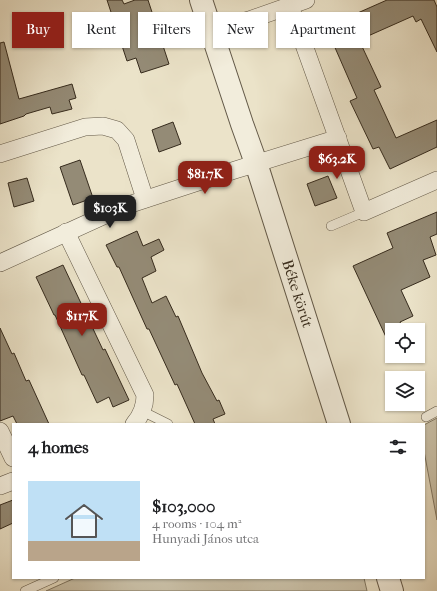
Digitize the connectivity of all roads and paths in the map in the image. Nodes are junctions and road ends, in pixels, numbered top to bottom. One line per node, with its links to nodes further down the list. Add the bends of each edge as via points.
1 (201, 0): 4 (street, Béke körút)
2 (306, 0): 3 (street)
3 (290, 6): 4 (street); 5 (street)
4 (211, 31): 7 (street, Béke körút)
5 (338, 138): 7 (street); 10 (street)
6 (0, 154): 9 (street, via 85,127 111,128 117,130 126,140)
7 (256, 163): 9 (street); 18 (street, Béke körút)
8 (437, 180): 10 (street)
9 (144, 200): 12 (street, via 124,206)
10 (364, 212): 11 (lane)
11 (331, 226)
12 (66, 232): 13 (street); 16 (street, via 145,395 145,404)
13 (0, 263)
14 (437, 411): 15 (lane)
15 (426, 417)
16 (138, 418): 17 (lane)
17 (163, 423)
18 (339, 423)
19 (0, 432): 20 (street)
20 (12, 456)
21 (12, 481): 22 (street)
22 (0, 486)
23 (52, 579): 25 (lane)
24 (388, 579): 26 (street)
25 (25, 591)
26 (392, 591)

